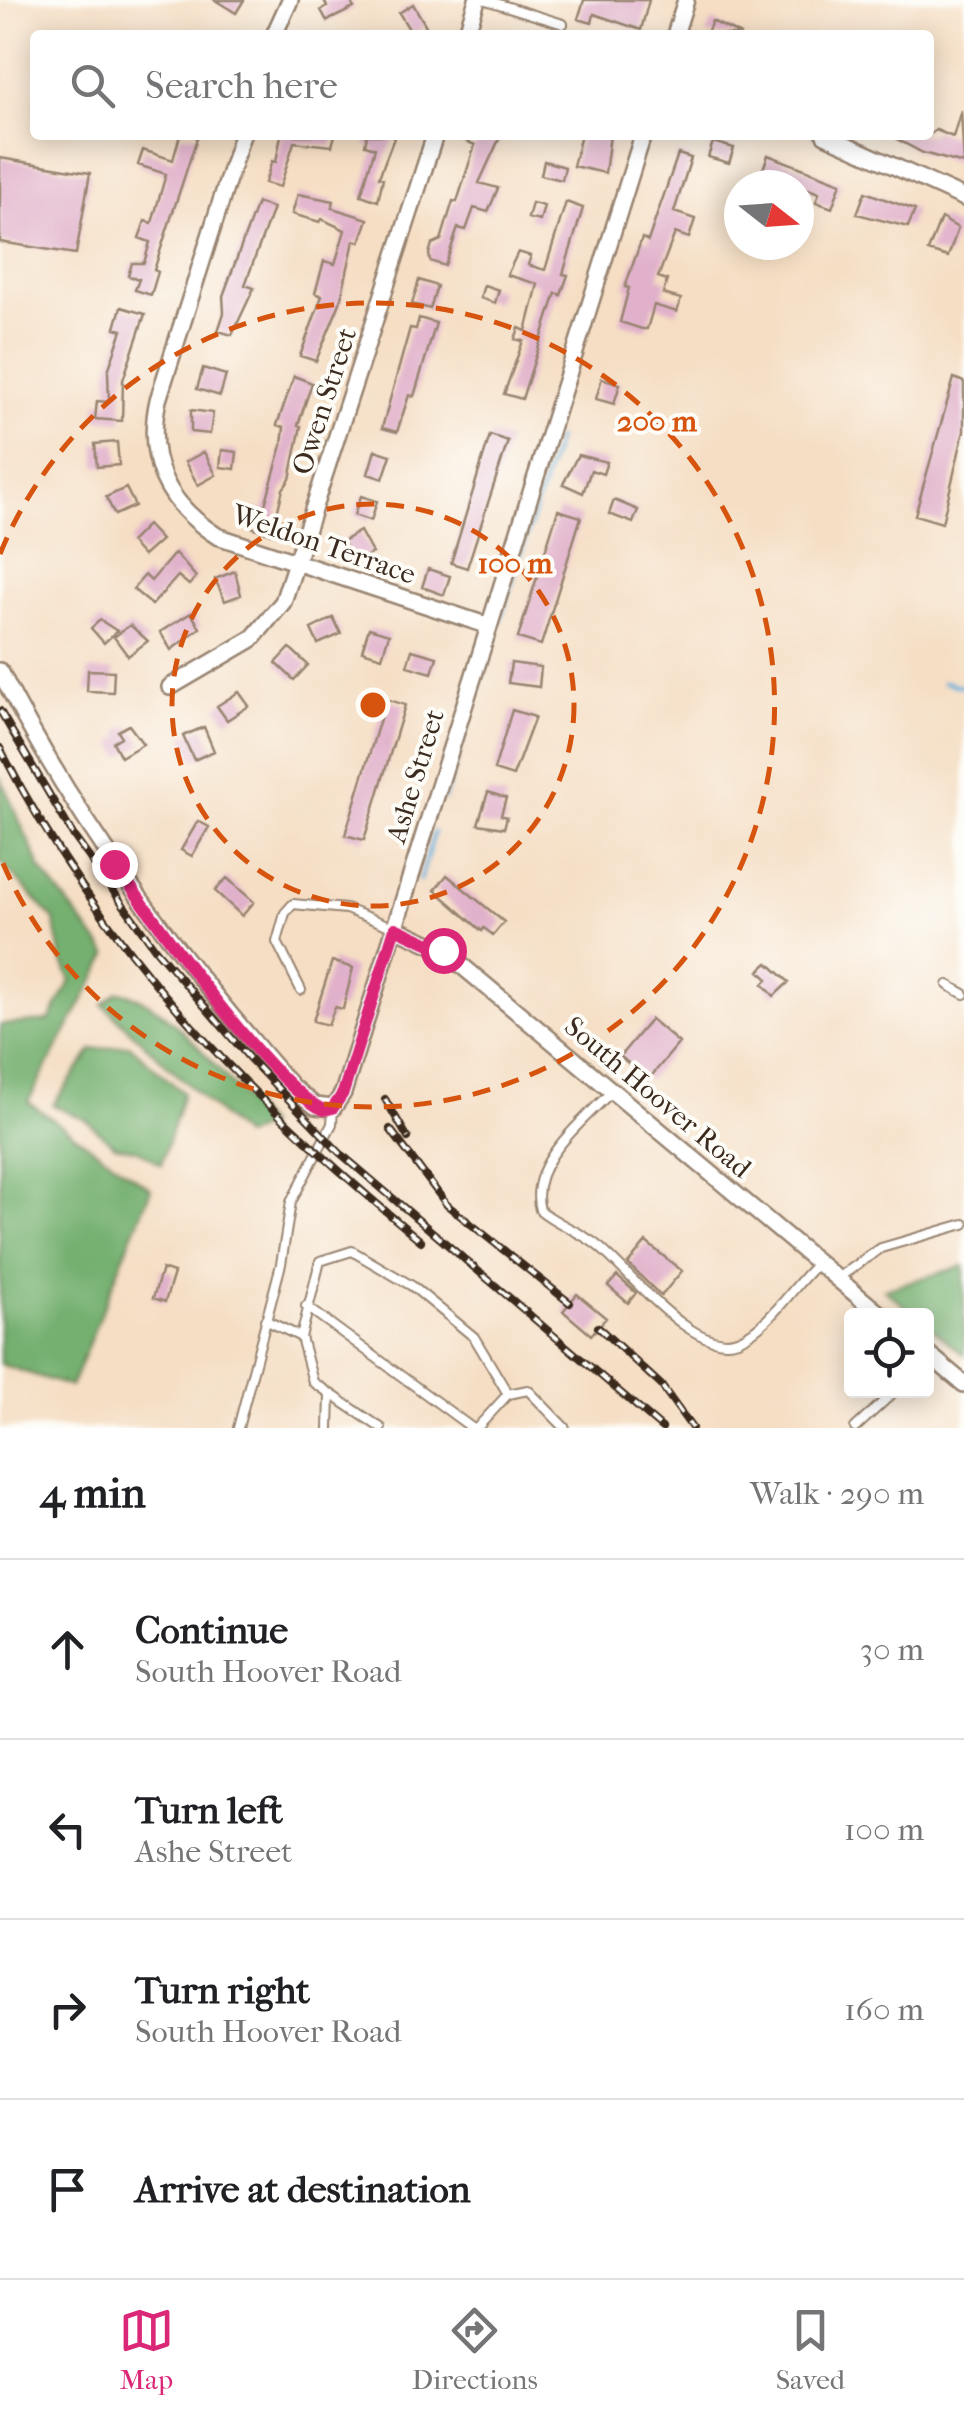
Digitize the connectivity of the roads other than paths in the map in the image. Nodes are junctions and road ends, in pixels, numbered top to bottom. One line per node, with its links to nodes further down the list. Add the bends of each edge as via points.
1 (290, 0): 6 (street)
2 (477, 0): 7 (street)
3 (486, 0): 5 (lane)
4 (686, 0): 8 (street)
5 (563, 24)
6 (276, 30)
7 (468, 30)
8 (677, 30)
9 (240, 140): 14 (street, Weldon Terrace, via 158,400 152,442 160,474 189,516 232,543)
10 (432, 140): 14 (street, Owen Street)
11 (641, 140): 15 (street, Ashe Street)
12 (836, 140): 13 (street)
13 (964, 198)
14 (298, 564): 15 (street, Weldon Terrace); 17 (street, Owen Street, via 264,629)
15 (488, 626): 18 (street, Ashe Street)
16 (0, 671): 23 (street, via 47,762 149,912 292,1087 315,1106)
17 (170, 687)
18 (395, 928): 20 (lane, via 346,909 293,904 277,942); 22 (street, South Hoover Road, via 443,950); 23 (street, Ashe Street)
19 (948, 985): 21 (lane)
20 (300, 990)
21 (964, 994)
22 (611, 1092): 25 (street, South Hoover Road); 25 (lane, via 541,1175 540,1210 599,1246 699,1336 720,1344 758,1327)
23 (333, 1108): 29 (lane, Ashe Street, via 332,1124 291,1202)
24 (964, 1224): 26 (lane, via 880,1248)
25 (818, 1263): 26 (street, South Hoover Road)
26 (838, 1278): 28 (street, South Hoover Road)
27 (306, 1306): 30 (lane); 33 (lane, via 320,1261 352,1251 412,1286 474,1337); 39 (lane)
28 (873, 1308)
29 (265, 1320): 30 (lane); 36 (lane, Ashe Street)
30 (301, 1337): 34 (lane, via 312,1382)
31 (934, 1362): 32 (street)
32 (964, 1384)
33 (508, 1394): 39 (lane); 40 (lane, via 528,1390)
34 (330, 1396): 37 (lane); 38 (lane)
35 (887, 1398): 41 (lane)
36 (238, 1428)
37 (329, 1428)
38 (382, 1428)
39 (475, 1428)
40 (565, 1428)
41 (855, 1428)

